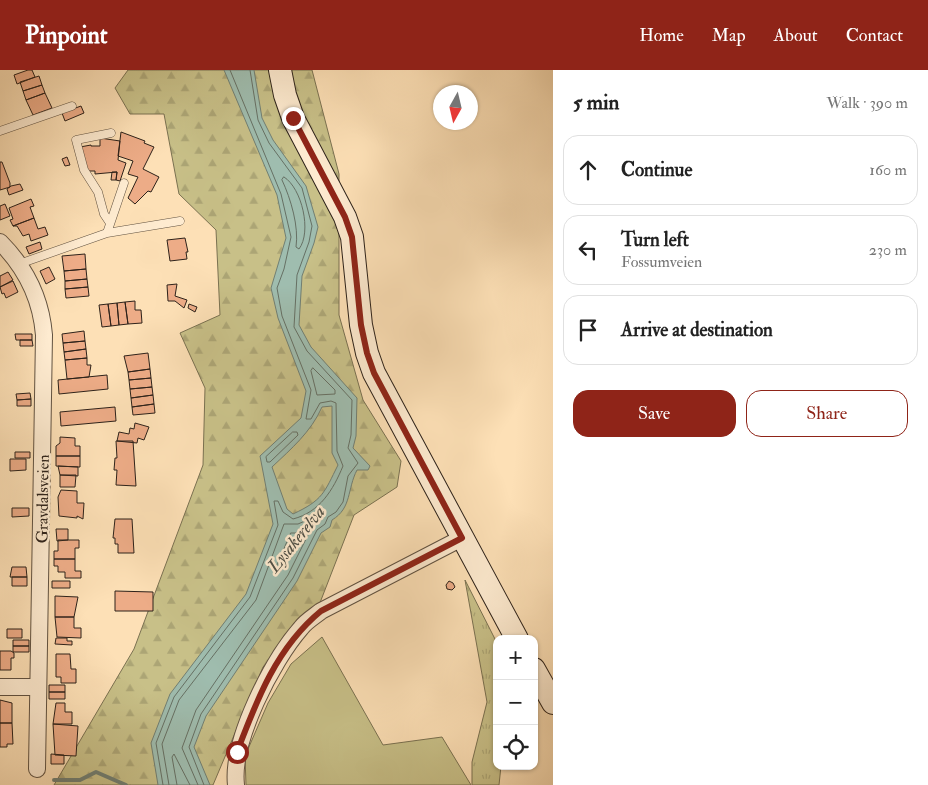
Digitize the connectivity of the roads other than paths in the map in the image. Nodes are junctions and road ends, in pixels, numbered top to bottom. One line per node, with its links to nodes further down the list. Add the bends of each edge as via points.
1 (280, 70): 11 (street, via 293,118 345,217 352,237 361,325 372,366 384,395)
2 (72, 106): 3 (lane)
3 (0, 131)
4 (111, 133): 7 (lane, via 76,140 84,170 98,192)
5 (124, 183): 7 (lane)
6 (180, 221): 8 (lane)
7 (110, 223): 8 (lane)
8 (107, 233): 10 (lane)
9 (0, 242): 10 (street, Gravdalsveien)
10 (19, 264): 14 (street, Gravdalsveien, via 36,294 44,335)
11 (462, 538): 12 (street); 18 (street, via 321,611 302,627 280,656 248,724 237,752)
12 (515, 635)
13 (538, 676): 16 (street)
14 (38, 687): 15 (street); 17 (street, Gravdalsveien)
15 (0, 688)
16 (553, 704)
17 (37, 769)
18 (236, 785)

